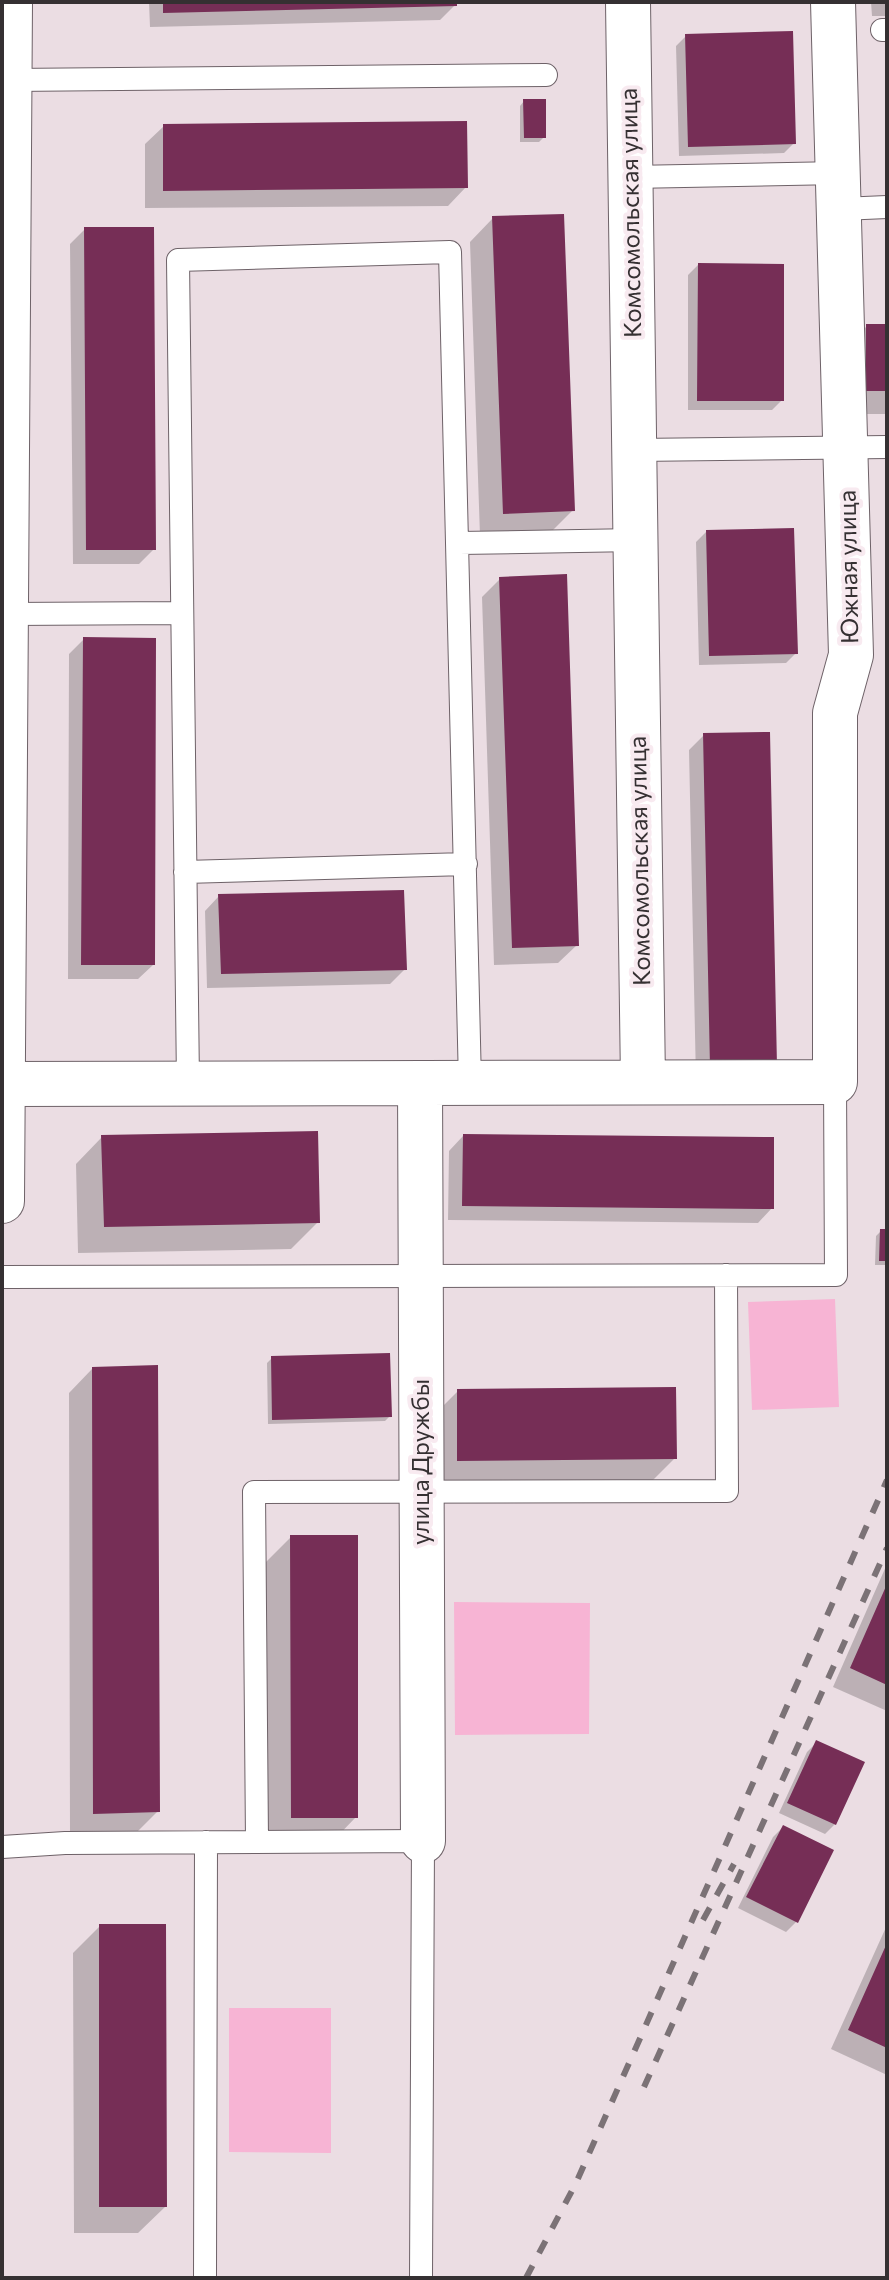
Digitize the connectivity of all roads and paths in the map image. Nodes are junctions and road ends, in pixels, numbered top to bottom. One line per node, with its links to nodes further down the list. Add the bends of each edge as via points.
1 (10, 2): 5 (street)
2 (628, 2): 6 (street, Комсомольская улица)
3 (833, 2): 7 (street, Южная улица)
4 (546, 75): 5 (lane)
5 (11, 80): 14 (street)
6 (631, 177): 7 (lane); 10 (street, Комсомольская улица)
7 (840, 191): 8 (lane); 9 (street, Южная улица)
8 (887, 207)
9 (867, 447): 10 (lane); 18 (street, Южная улица, via 851,655 835,713)
10 (635, 450): 11 (street, Комсомольская улица)
11 (636, 540): 12 (lane); 17 (street, Комсомольская улица)
12 (459, 543): 13 (lane, via 450,252 178,260); 15 (lane)
13 (182, 613): 14 (lane); 16 (lane)
14 (8, 614): 22 (street)
15 (466, 864): 16 (lane); 21 (lane)
16 (185, 872): 19 (lane)
17 (643, 1082): 18 (street); 21 (street)
18 (835, 1082): 24 (lane, via 836,1275)
19 (188, 1083): 20 (street); 22 (street)
20 (420, 1083): 21 (street); 25 (street, улица Дружбы)
21 (470, 1083)
22 (5, 1084): 23 (street)
23 (2, 1201)
24 (726, 1275): 25 (lane); 27 (lane, via 727,1491)
25 (420, 1276): 26 (lane); 27 (street, улица Дружбы)
26 (2, 1277)
27 (421, 1492): 28 (street, улица Дружбы); 30 (lane, via 254,1492)
28 (423, 1841): 30 (lane); 33 (lane)
29 (206, 1842): 30 (lane); 31 (lane); 32 (lane)
30 (257, 1842)
31 (2, 1847)
32 (205, 2278)
33 (421, 2278)

